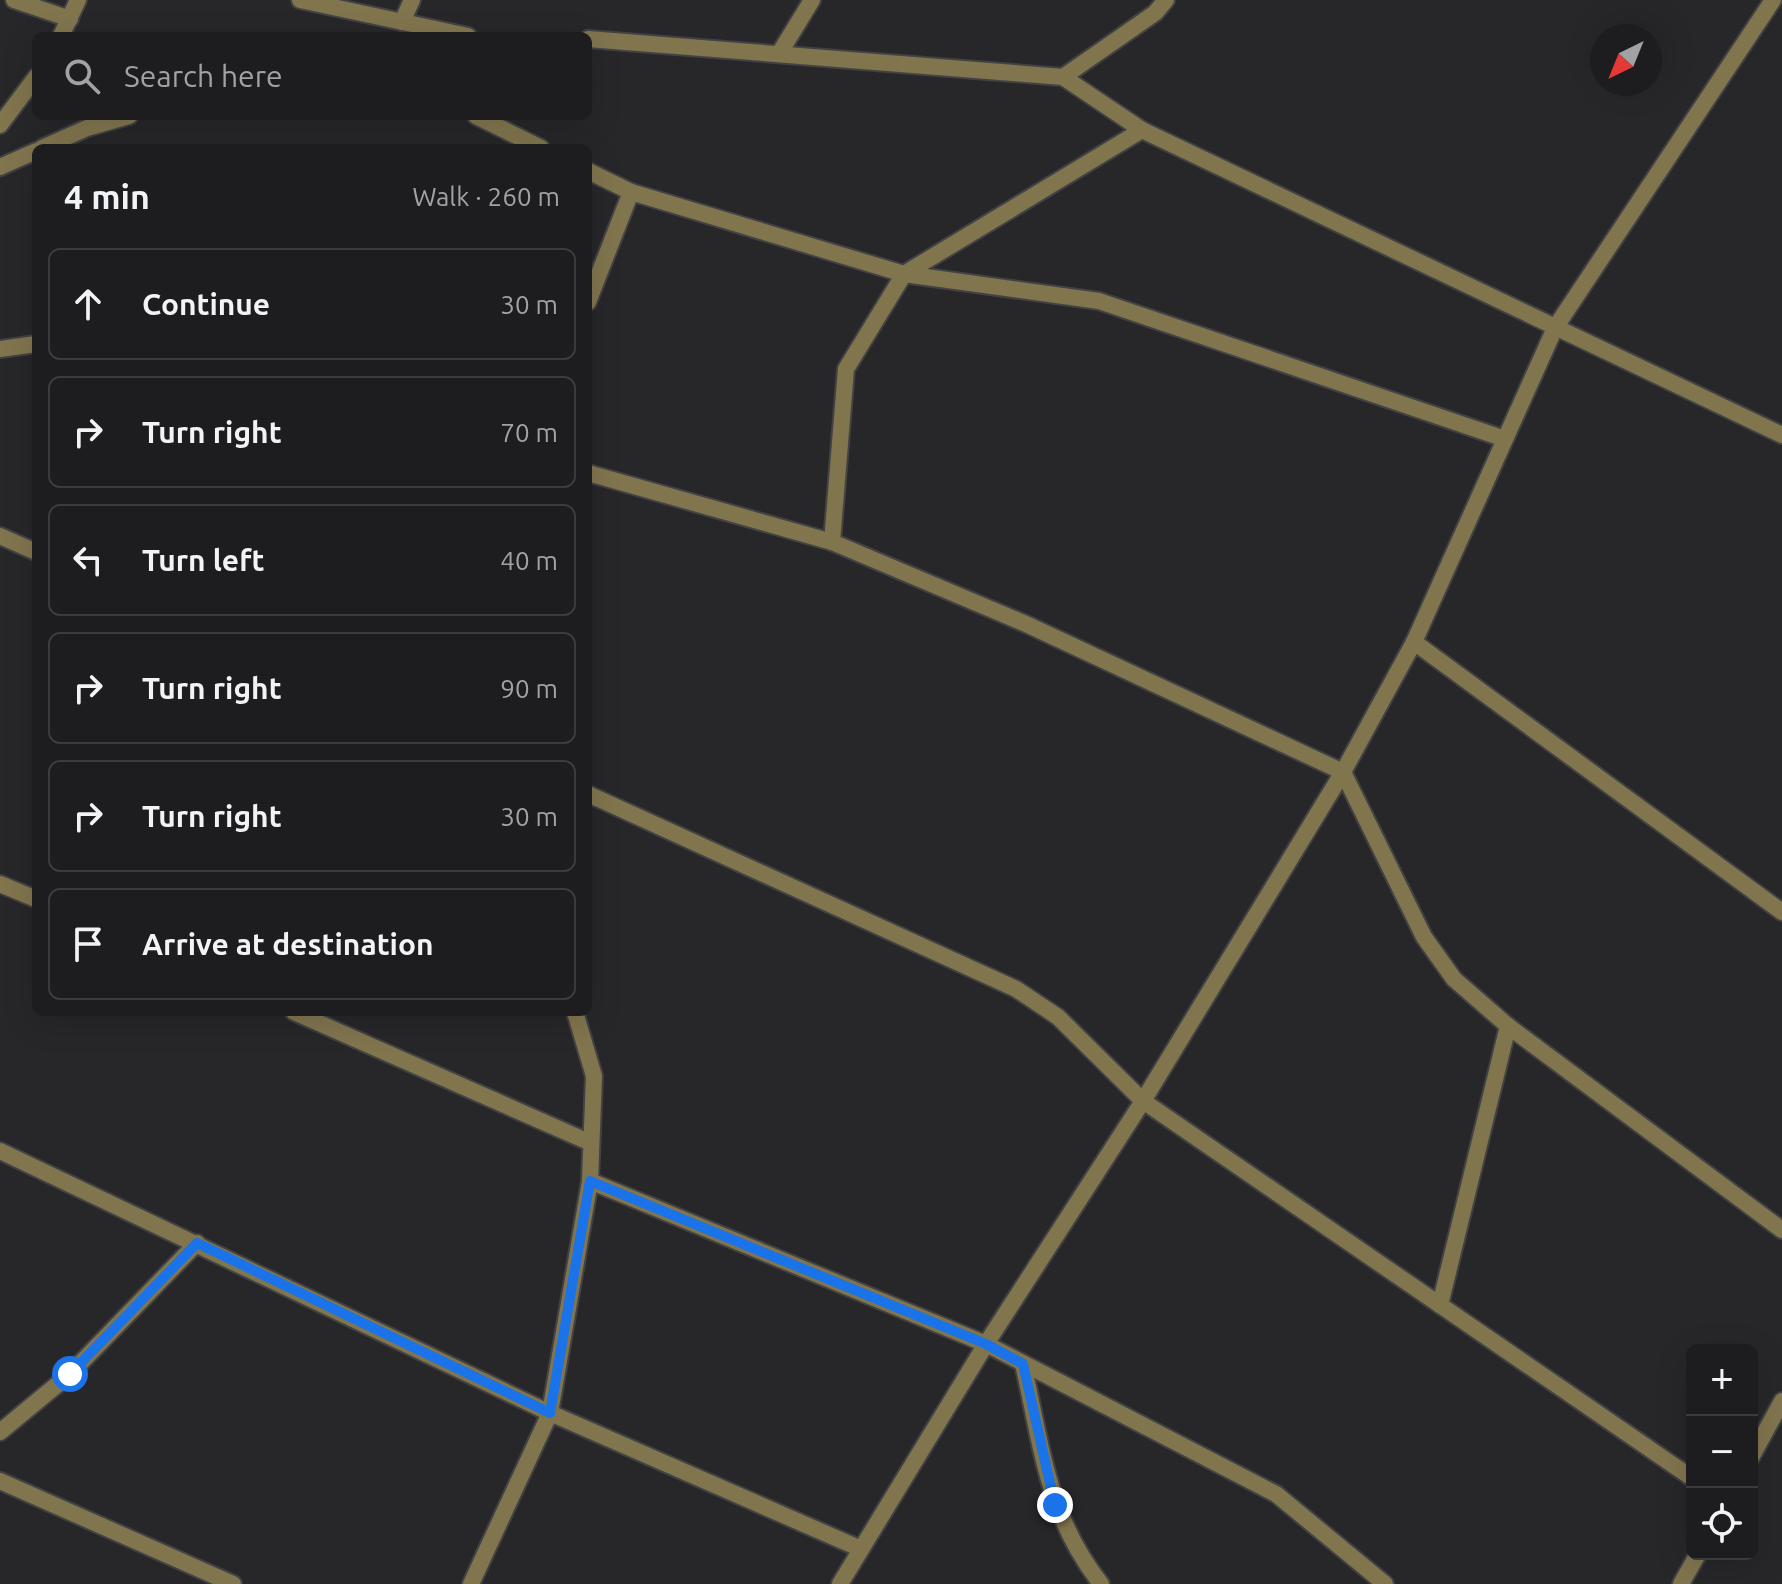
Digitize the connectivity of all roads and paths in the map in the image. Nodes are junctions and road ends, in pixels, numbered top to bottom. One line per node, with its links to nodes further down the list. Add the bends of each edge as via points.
1 (14, 0): 8 (street)
2 (78, 0): 8 (street)
3 (300, 0): 9 (street)
4 (412, 0): 9 (street)
5 (810, 0): 13 (street)
6 (1166, 0): 14 (street)
7 (1773, 0): 28 (street)
8 (70, 19): 10 (street)
9 (402, 22): 11 (street)
10 (63, 32)
11 (449, 32)
12 (592, 39): 13 (street)
13 (779, 54): 14 (street)
14 (1063, 77): 19 (street)
15 (32, 82): 18 (street)
16 (115, 120): 20 (street)
17 (484, 120): 21 (street)
18 (0, 125)
19 (1142, 130): 26 (street); 28 (street)
20 (51, 144)
21 (533, 144)
22 (32, 153): 23 (street)
23 (0, 167)
24 (592, 173): 25 (street)
25 (631, 192): 26 (street); 27 (street)
26 (904, 274): 32 (street, via 1099,301); 35 (street, via 846,369)
27 (592, 292)
28 (1555, 328): 31 (street); 32 (street)
29 (32, 345): 30 (street)
30 (0, 349)
31 (1782, 435)
32 (1505, 439): 37 (street)
33 (592, 474): 35 (street)
34 (0, 536): 36 (street)
35 (832, 542): 38 (street, via 1026,624)
36 (32, 550)
37 (1414, 642): 38 (street); 42 (street)
38 (1343, 772): 45 (street, via 1424,937 1454,979); 46 (street)
39 (592, 796): 46 (street, via 1016,989 1058,1017)
40 (0, 884): 41 (street)
41 (32, 897)
42 (1782, 912)
43 (303, 1016): 47 (street)
44 (576, 1016): 47 (street, via 594,1076)
45 (1508, 1026): 50 (street); 52 (street)
46 (1143, 1101): 52 (street); 53 (street)
47 (591, 1143): 49 (street)
48 (0, 1151): 51 (street)
49 (590, 1181): 53 (street); 56 (street)
50 (1782, 1230)
51 (197, 1243): 56 (street); 57 (street, via 70,1374)
52 (1440, 1305): 59 (street)
53 (986, 1344): 54 (street); 61 (street)
54 (1023, 1364): 66 (street, via 1055,1505 1076,1552); 67 (street, via 1276,1494)
55 (1782, 1401): 58 (street)
56 (550, 1413): 61 (street); 64 (street)
57 (0, 1432)
58 (1758, 1445)
59 (1686, 1474)
60 (0, 1481): 63 (street)
61 (861, 1549): 65 (street)
62 (1695, 1560): 68 (street)
63 (233, 1584)
64 (471, 1584)
65 (840, 1584)
66 (1101, 1584)
67 (1385, 1584)
68 (1681, 1584)

